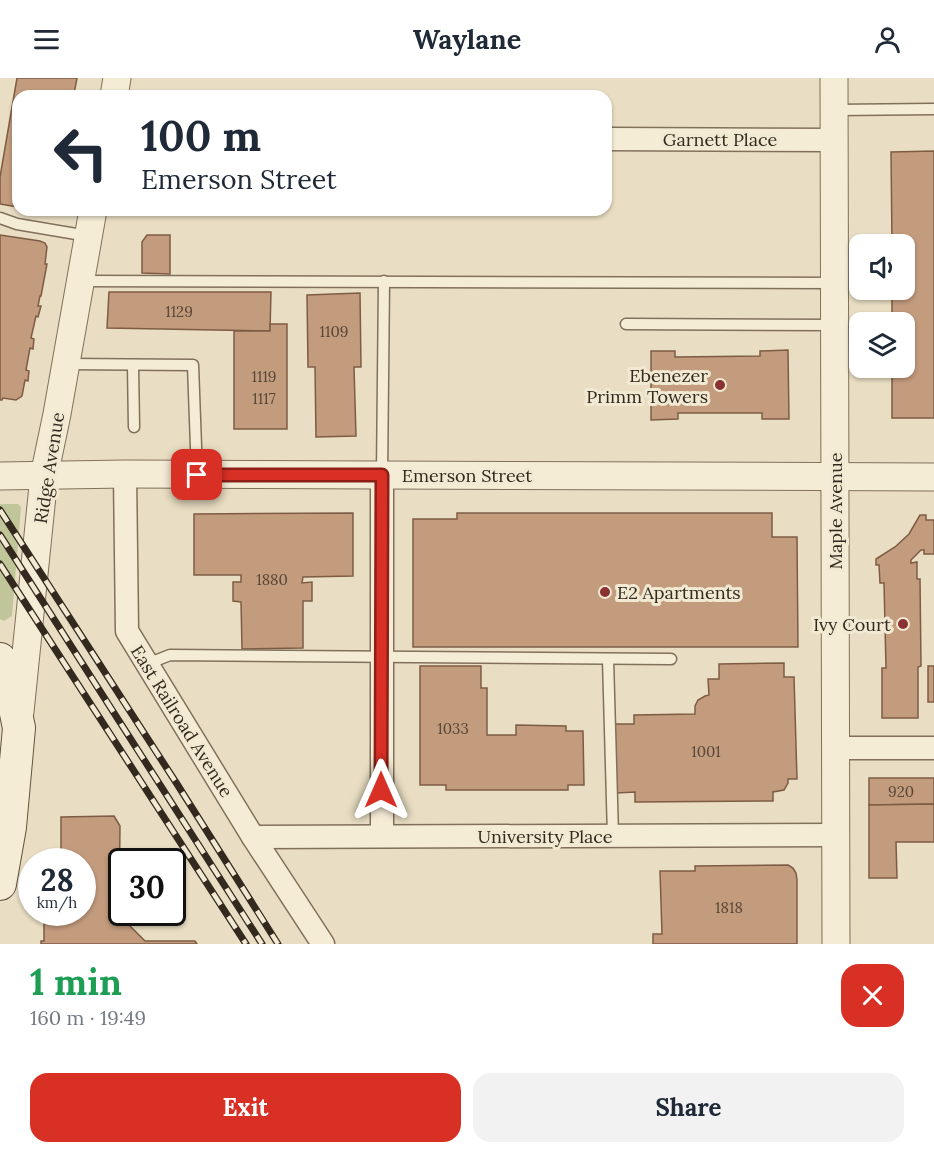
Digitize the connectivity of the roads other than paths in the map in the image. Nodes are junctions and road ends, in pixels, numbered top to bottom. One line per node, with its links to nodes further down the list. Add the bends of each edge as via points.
1 (834, 78): 2 (street, Maple Avenue)
2 (834, 110): 3 (lane); 5 (street, Maple Avenue)
3 (934, 110)
4 (612, 139): 5 (street, Garnett Place)
5 (835, 140): 10 (street, Maple Avenue)
6 (0, 218): 7 (lane, via 18,224)
7 (91, 223): 8 (street, Ridge Avenue)
8 (81, 280): 9 (lane); 13 (street, Ridge Avenue)
9 (384, 281): 10 (lane); 18 (lane)
10 (835, 283): 12 (street, Maple Avenue)
11 (626, 324): 12 (lane)
12 (835, 325): 21 (street, Maple Avenue)
13 (66, 364): 14 (lane); 20 (street, Ridge Avenue)
14 (133, 365): 15 (lane); 17 (lane, via 193,365)
15 (134, 427)
16 (125, 474): 17 (street, Emerson Street); 20 (street, Emerson Street); 27 (street, East Railroad Avenue, via 127,631)
17 (197, 475): 18 (street, Emerson Street)
18 (382, 475): 21 (street, Emerson Street); 23 (street)
19 (0, 476): 20 (street, Emerson Street)
20 (44, 476): 28 (street, Ridge Avenue)
21 (834, 477): 22 (street, Emerson Street); 29 (street, Maple Avenue)
22 (934, 477)
23 (381, 657): 25 (lane); 27 (lane, via 170,655); 33 (street)
24 (0, 658): 28 (main road, via 9,679)
25 (608, 659): 26 (lane); 34 (lane)
26 (671, 659)
27 (147, 664): 35 (street, East Railroad Avenue)
28 (19, 728): 31 (main road)
29 (837, 748): 30 (street); 32 (street, Maple Avenue)
30 (934, 748)
31 (5, 824): 36 (main road)
32 (836, 835): 34 (street, University Place); 38 (street, Maple Avenue)
33 (382, 836): 34 (street, University Place); 35 (street, University Place)
34 (613, 836)
35 (253, 837): 37 (street, East Railroad Avenue)
36 (0, 884)
37 (323, 944)
38 (837, 944)

